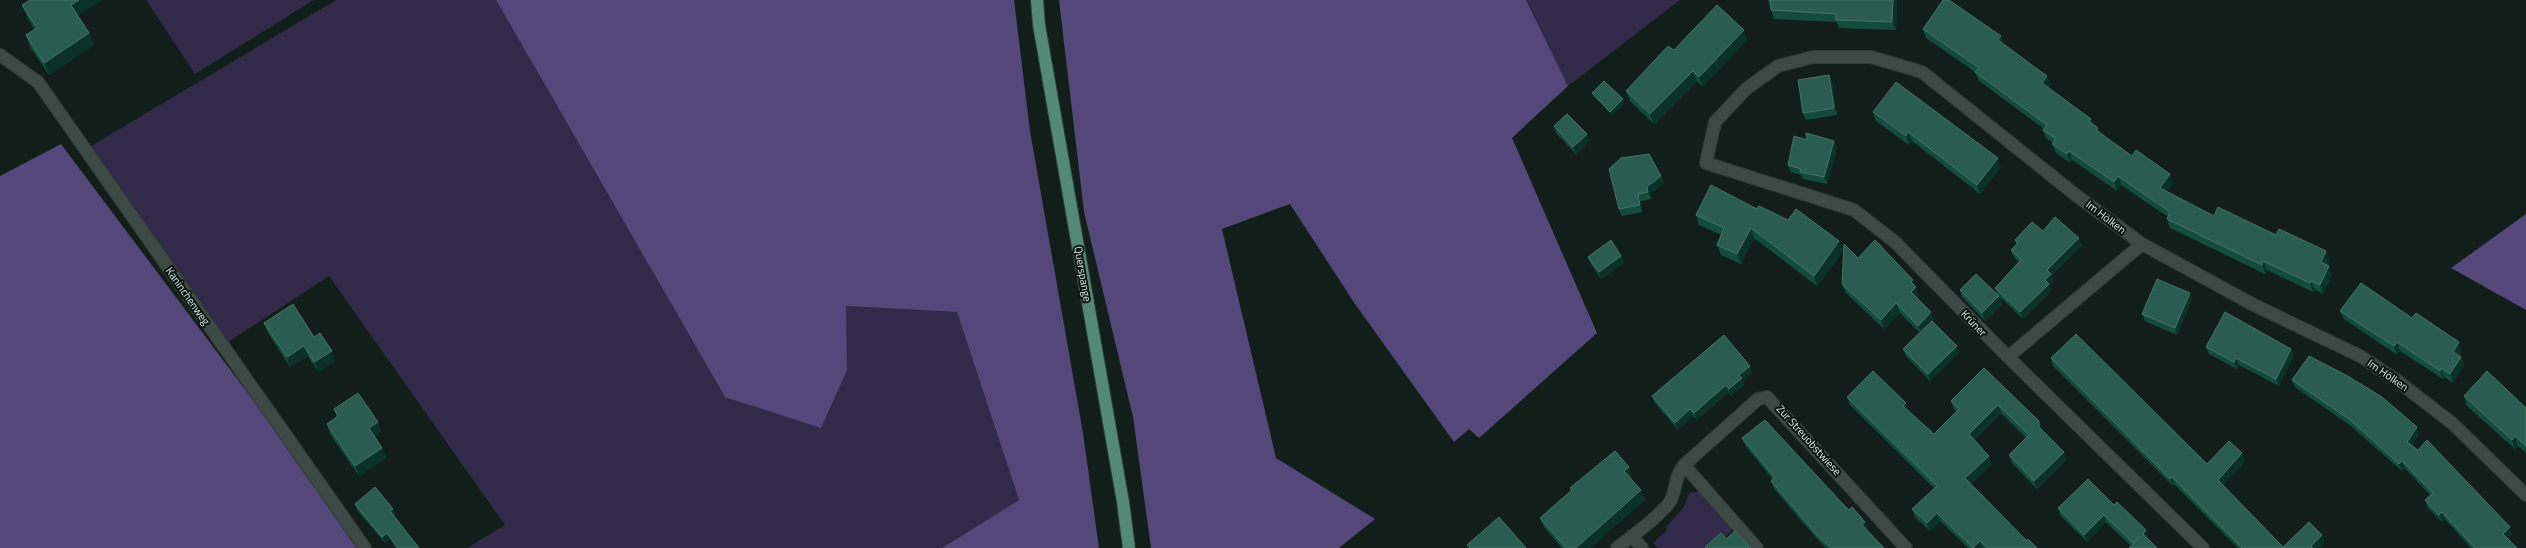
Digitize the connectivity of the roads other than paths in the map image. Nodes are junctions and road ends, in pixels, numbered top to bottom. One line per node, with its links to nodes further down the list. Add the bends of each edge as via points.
1 (1037, 0): 10 (main road, Querspange, via 1039,25)
2 (0, 55): 9 (street, Kaninchenweg, via 38,82)
3 (1706, 163): 4 (street, Im Hölken, via 1715,122 1746,89 1778,66 1814,57 1871,57 1922,72 2077,196); 5 (street, Krüner, via 1854,210 1895,242)
4 (2142, 244): 5 (street); 7 (street, Im Hölken, via 2254,305 2360,356 2395,379 2452,423)
5 (2008, 357): 15 (street, Krüner)
6 (1684, 465): 8 (street, Zur Streuobstwiese, via 1677,475 1671,500); 13 (street); 14 (street, Zur Streuobstwiese, via 1758,399 1768,397)
7 (2526, 494)
8 (1632, 536): 11 (street, Zur Streuobstwiese); 12 (street)
9 (365, 548)
10 (1129, 548)
11 (1617, 548)
12 (1642, 548)
13 (1757, 548)
14 (1906, 548)
15 (2203, 548)

